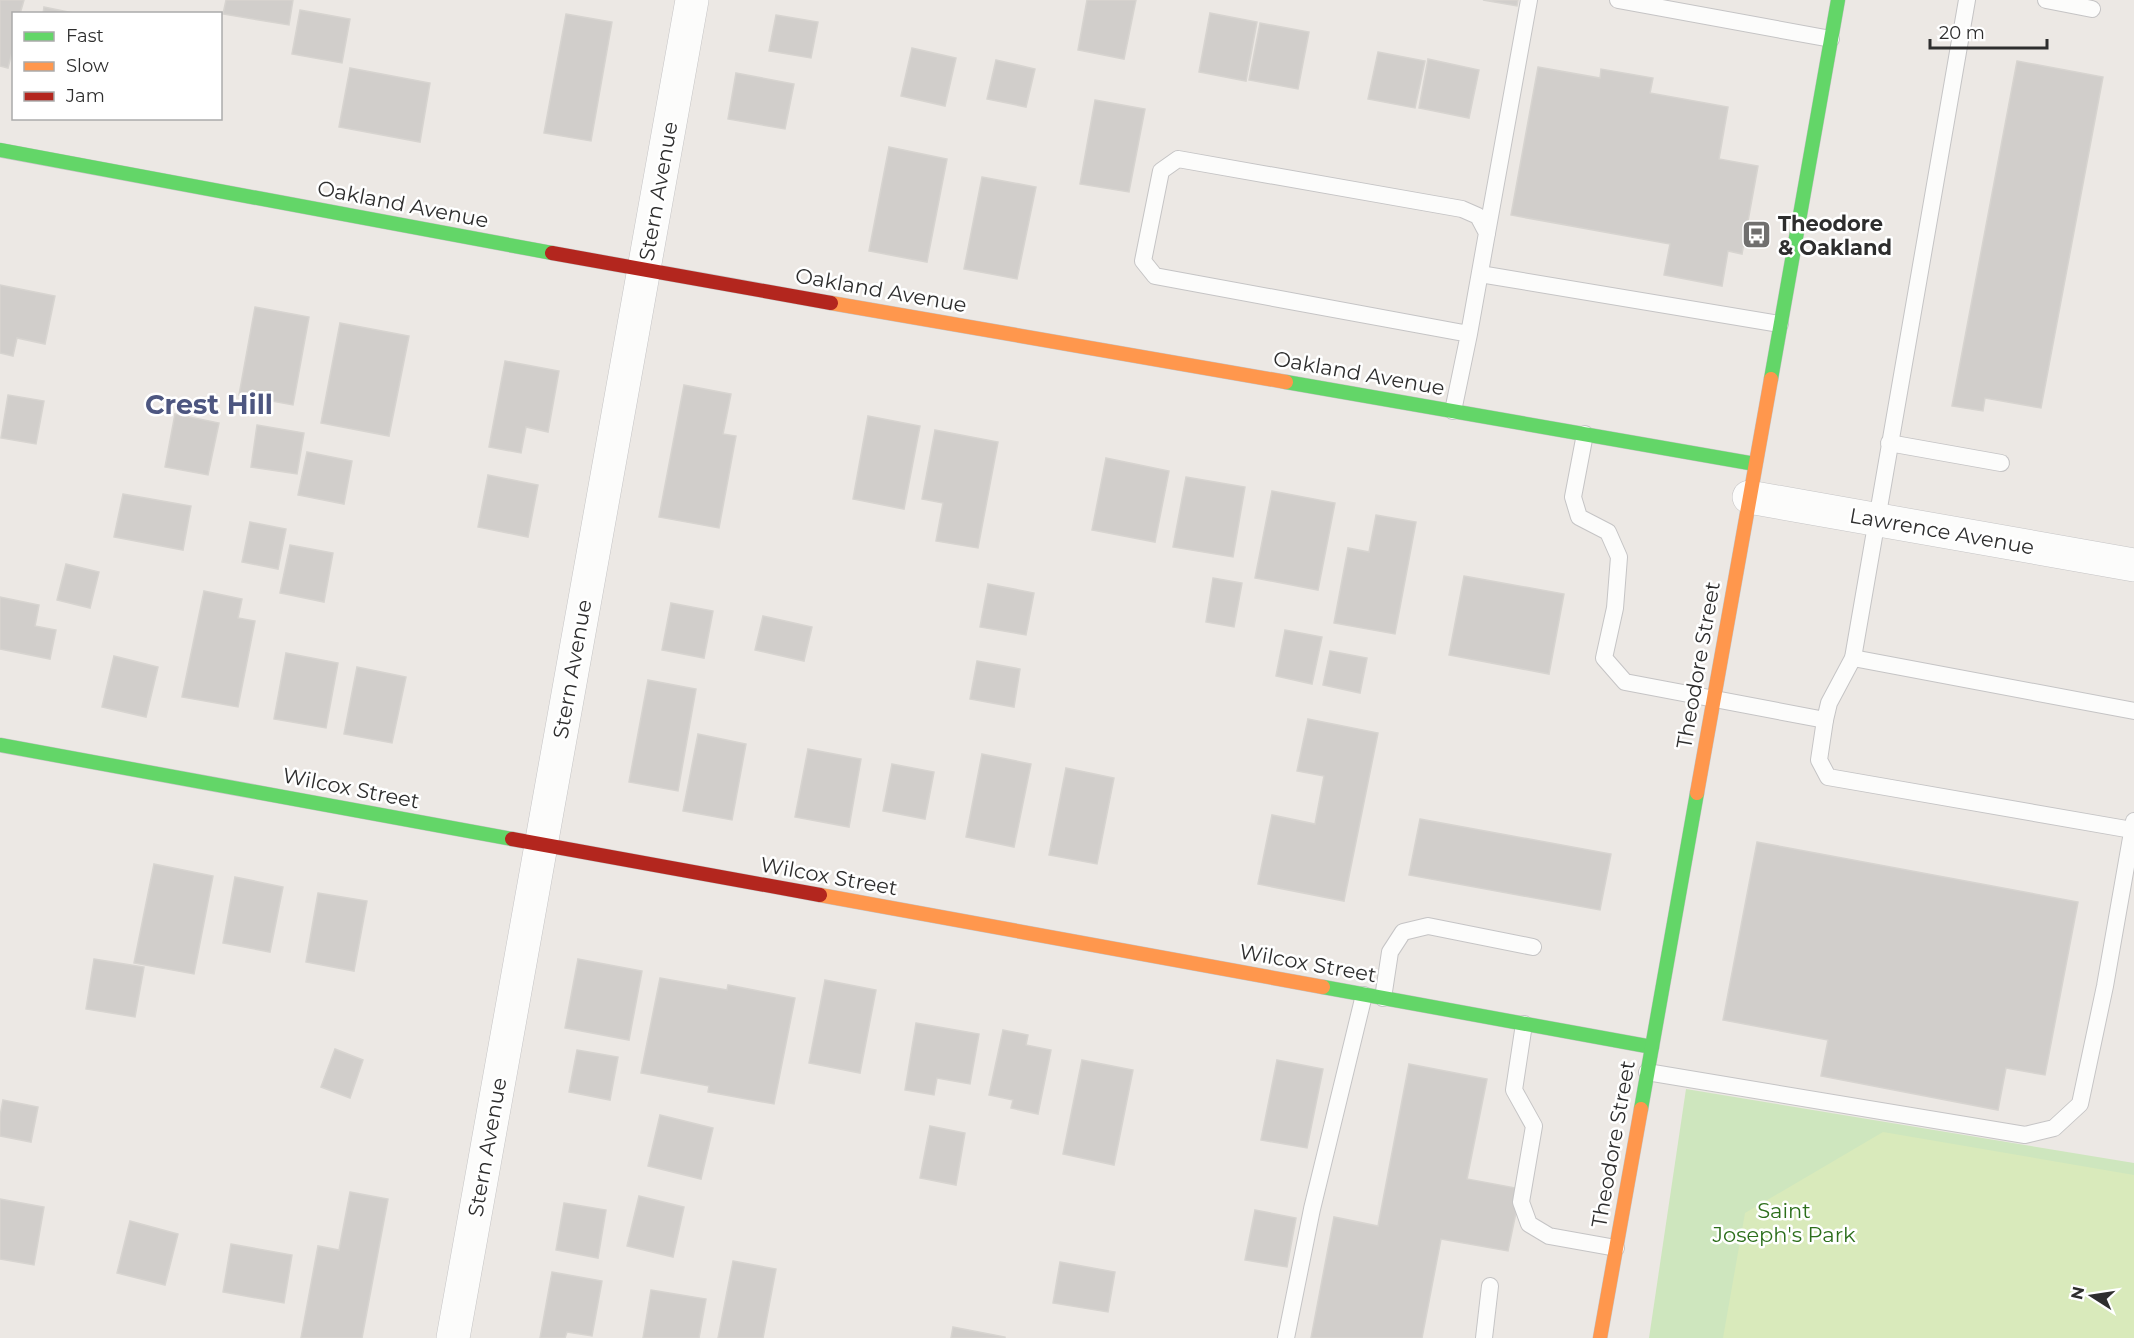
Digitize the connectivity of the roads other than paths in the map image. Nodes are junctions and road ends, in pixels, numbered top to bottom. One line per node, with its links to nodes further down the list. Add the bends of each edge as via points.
1 (692, 0): 11 (street, Stern Avenue)
2 (1529, 0): 10 (lane)
3 (1618, 0): 8 (lane)
4 (1838, 0): 8 (street, Theodore Street)
5 (1967, 0): 17 (lane)
6 (2046, 0): 7 (lane)
7 (2092, 9)
8 (1831, 39): 13 (street, Theodore Street)
9 (0, 150): 11 (street, Oakland Avenue)
10 (1487, 233): 12 (lane); 14 (lane, via 1478,216 1462,209 1178,159 1161,171 1143,261 1155,276)
11 (644, 270): 15 (street, Oakland Avenue); 29 (street, Stern Avenue)
12 (1480, 274): 13 (lane); 14 (lane)
13 (1780, 324): 19 (street, Theodore Street)
14 (1469, 334): 15 (lane)
15 (1453, 411): 16 (street, Oakland Avenue)
16 (1585, 434): 19 (street, Oakland Avenue); 24 (lane, via 1573,497 1579,517 1608,532 1619,557 1615,608 1604,658 1625,682)
17 (1889, 443): 18 (lane); 21 (lane)
18 (2001, 463)
19 (1755, 464): 20 (street, Theodore Street)
20 (1749, 497): 21 (street, Lawrence Avenue); 24 (street, Theodore Street)
21 (1876, 519): 22 (street, Lawrence Avenue); 23 (lane)
22 (2134, 565)
23 (1853, 658): 25 (lane); 26 (lane, via 1829,703)
24 (1714, 699): 26 (lane); 34 (street, Theodore Street)
25 (2134, 711)
26 (1825, 720): 28 (lane, via 1819,760 1828,777)
27 (0, 745): 29 (street, Wilcox Street)
28 (2133, 825): 35 (lane, via 2080,1104 2054,1128 2025,1135)
29 (540, 845): 31 (street, Wilcox Street); 38 (street, Stern Avenue)
30 (1533, 947): 32 (lane, via 1428,926 1403,932 1390,952)
31 (1364, 995): 32 (street, Wilcox Street); 39 (lane, via 1312,1209)
32 (1383, 998): 33 (street, Wilcox Street)
33 (1524, 1024): 34 (street, Wilcox Street); 36 (lane, via 1514,1090 1534,1126 1521,1202 1529,1224 1549,1236)
34 (1652, 1047): 35 (street, Theodore Street)
35 (1647, 1072): 36 (street, Theodore Street)
36 (1616, 1248): 41 (street, Theodore Street)
37 (1490, 1286): 40 (lane)
38 (453, 1338)
39 (1286, 1338)
40 (1484, 1338)
41 (1600, 1338)

